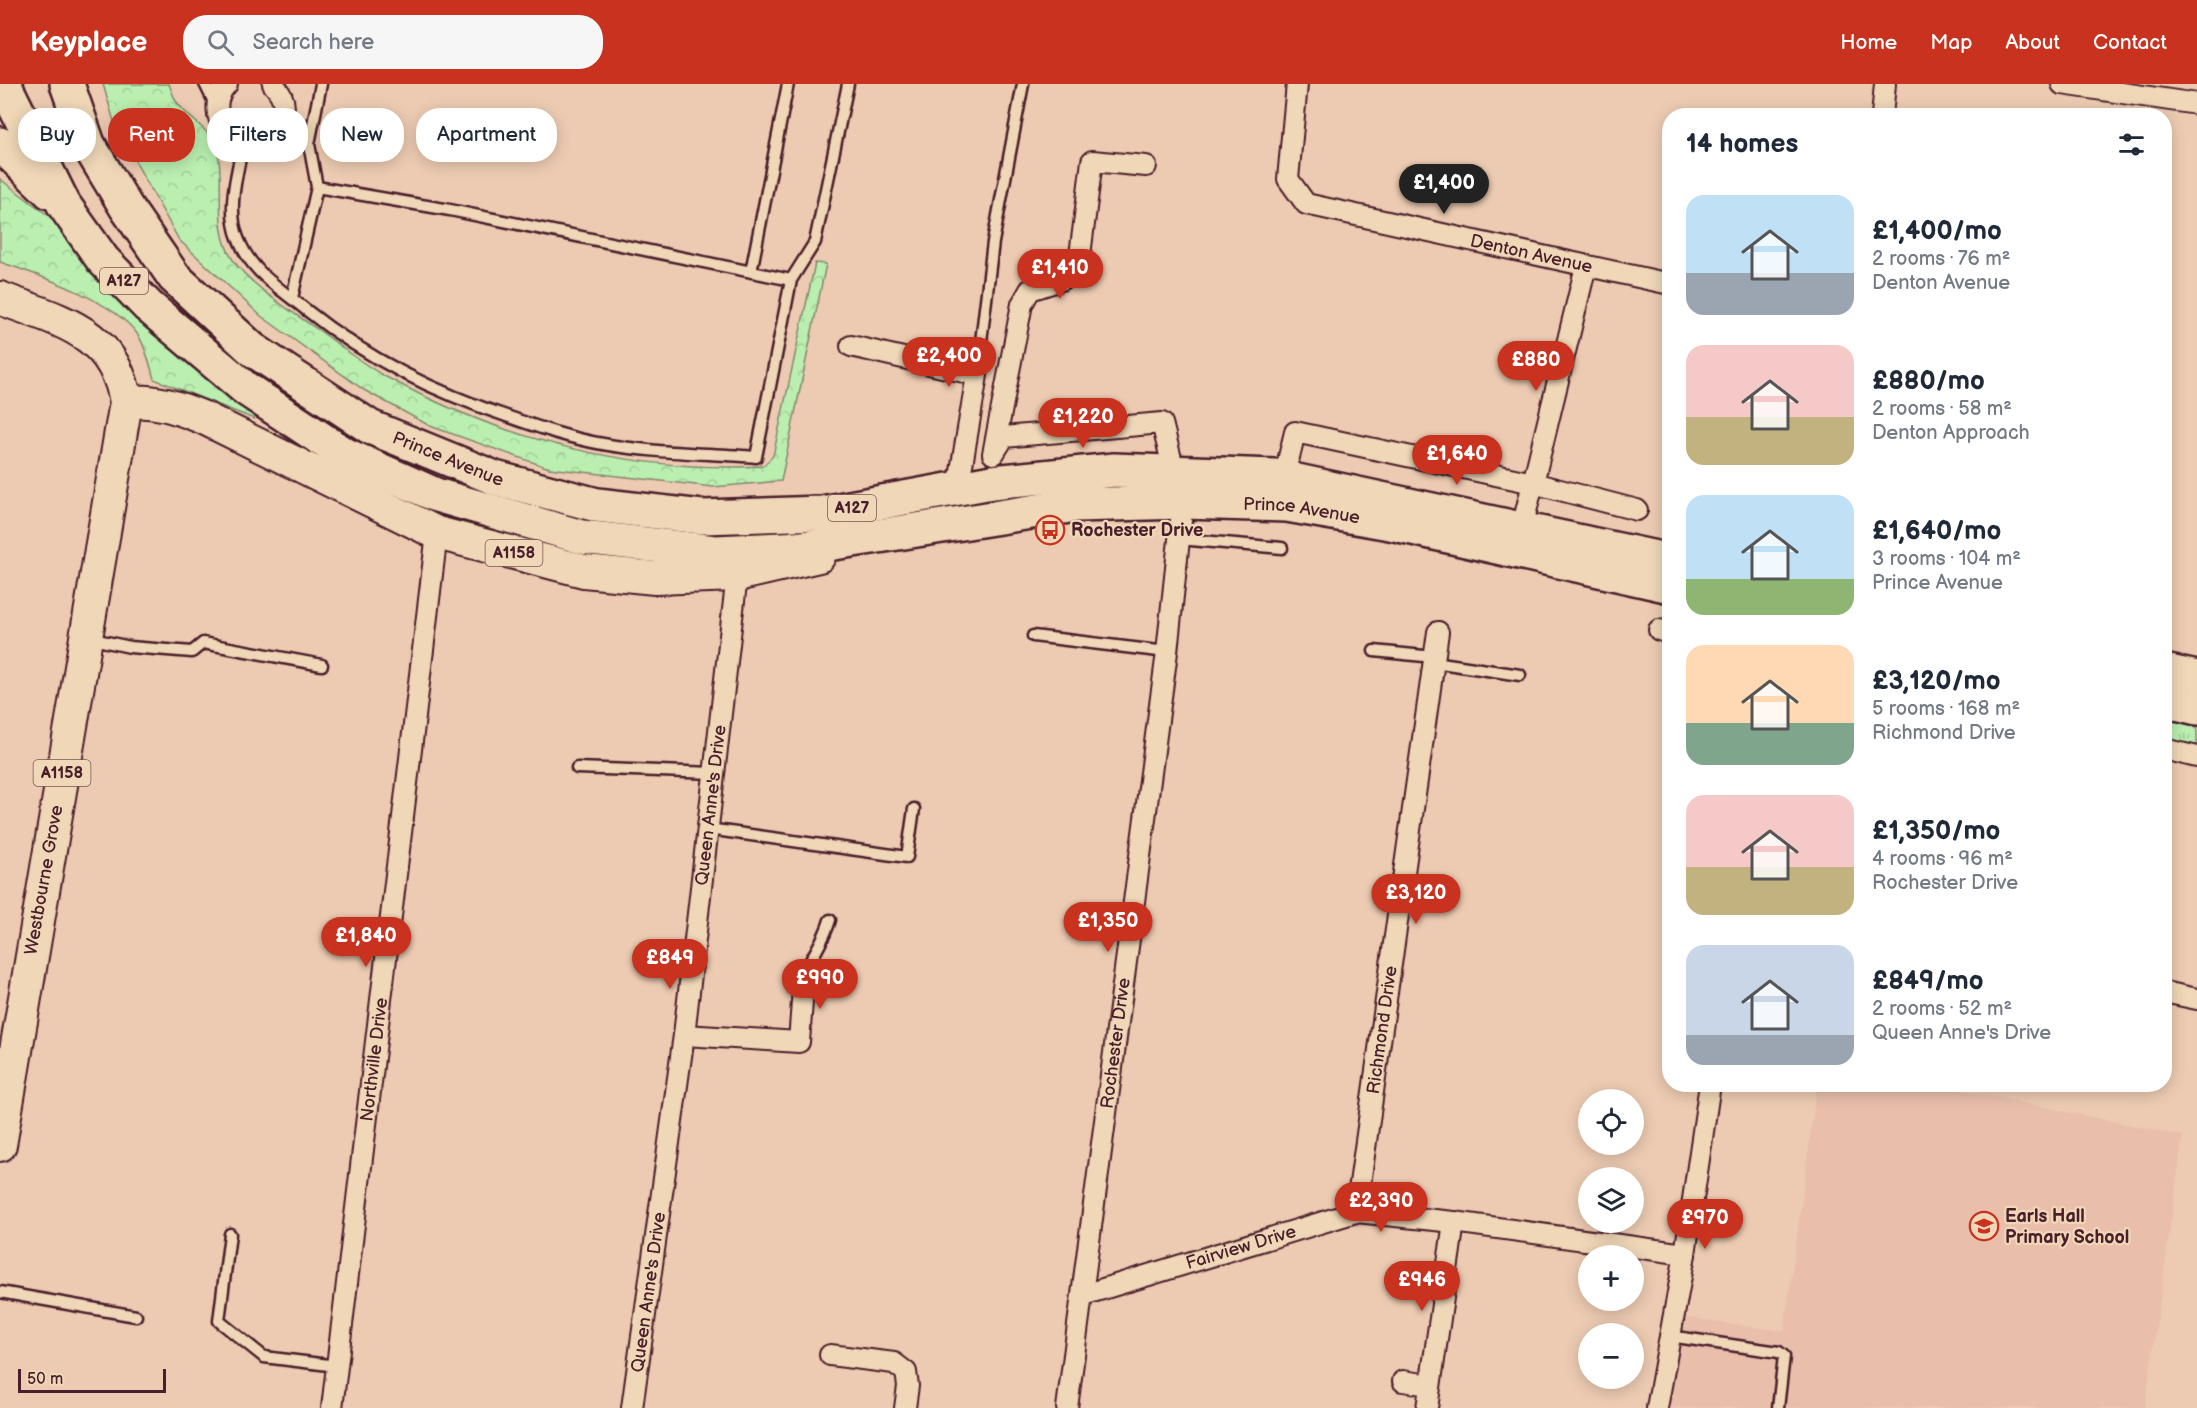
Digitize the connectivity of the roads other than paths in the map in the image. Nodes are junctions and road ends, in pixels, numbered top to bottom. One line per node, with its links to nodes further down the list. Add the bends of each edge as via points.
1 (4, 84): 21 (highway, A127)
2 (68, 84): 35 (highway, Prince Avenue / A127, via 88,144 174,277 252,349 370,427 495,478 597,505 691,515 822,513)
3 (205, 84): 14 (lane)
4 (227, 84): 14 (street)
5 (273, 84): 15 (street, via 282,99)
6 (321, 84): 20 (lane, via 309,144)
7 (788, 84): 23 (lane)
8 (848, 84): 24 (lane, via 815,242)
9 (1023, 84): 29 (lane, via 993,242)
10 (1297, 84): 22 (street, Denton Avenue, via 1288,179 1306,204)
11 (1885, 84): 16 (street)
12 (2062, 84): 13 (street)
13 (2192, 97)
14 (217, 107)
15 (281, 108)
16 (1883, 108)
17 (0, 144): 21 (highway, A127)
18 (240, 162): 27 (lane, via 233,195 237,236 252,266)
19 (1146, 165): 31 (street, via 1092,161 1079,263 1061,280 1030,290 1022,304)
20 (317, 188): 23 (lane, via 462,212); 27 (lane)
21 (64, 205): 38 (highway, Prince Avenue / A127, via 103,260 148,306 246,389 344,454 436,495 582,537 715,552 802,548)
22 (1586, 266): 25 (street, Denton Avenue); 34 (street)
23 (751, 272): 24 (lane)
24 (791, 280): 27 (lane, via 756,457 602,444 478,407 384,365)
25 (1662, 282)
26 (0, 298): 30 (main road, A1158, via 89,336 116,366)
27 (292, 298)
28 (851, 346): 29 (street)
29 (977, 375): 35 (street)
30 (126, 402): 40 (main road, Prince Avenue / A1158, via 167,403 204,418); 48 (main road, Westbourne Grove / A1158)
31 (992, 468): 32 (highway, Prince Avenue / A127); 32 (street, Prince Avenue, via 1004,437 1162,423); 35 (highway, Prince Avenue / A127)
32 (1174, 471): 33 (highway, Prince Avenue / A127)
33 (1284, 478): 34 (street, Prince Avenue, via 1295,432); 39 (highway, Prince Avenue / A127)
34 (1533, 483): 37 (street, Prince Avenue); 39 (street)
35 (958, 489)
36 (1183, 502): 38 (highway, Prince Avenue / A127, via 1076,505); 41 (street, Rochester Drive); 45 (highway, Prince Avenue / A127, via 1298,507 1494,545)
37 (1636, 510)
38 (928, 528): 44 (main road, Prince Avenue / A1158)
39 (1522, 528): 43 (highway, Prince Avenue / A127)
40 (437, 533): 44 (main road, Prince Avenue / A1158, via 584,571 655,578); 80 (street, Northville Drive)
41 (1179, 539): 42 (lane); 50 (street, Rochester Drive)
42 (1282, 548)
43 (1662, 559)
44 (737, 575): 61 (street, Queen Anne's Drive)
45 (1662, 584)
46 (1438, 632): 51 (street, Richmond Drive)
47 (1033, 636): 50 (lane)
48 (85, 637): 52 (lane, via 130,647 192,652 203,643); 70 (main road, Westbourne Grove / A1158)
49 (1374, 651): 51 (lane)
50 (1167, 652): 76 (street, Rochester Drive)
51 (1434, 660): 54 (lane); 71 (street, Richmond Drive)
52 (322, 665)
53 (2172, 673): 55 (highway)
54 (1520, 675)
55 (2197, 678)
56 (2172, 702): 57 (highway)
57 (2197, 708)
58 (2172, 752): 59 (street)
59 (2197, 757)
60 (577, 768): 61 (lane)
61 (714, 773): 63 (street, Queen Anne's Drive)
62 (914, 809): 63 (lane, via 907,856)
63 (708, 829): 68 (street, Queen Anne's Drive)
64 (830, 920): 65 (lane, via 824,941)
65 (804, 975): 68 (street, via 799,1042)
66 (2172, 994): 67 (street)
67 (2197, 999)
68 (684, 1035): 84 (street, Queen Anne's Drive)
69 (1709, 1092): 74 (street)
70 (0, 1145)
71 (1356, 1212): 72 (street, Fairview Drive); 76 (street, Fairview Drive)
72 (1454, 1222): 74 (street, Fairview Drive); 82 (street)
73 (230, 1233): 80 (lane, via 219,1321 264,1357)
74 (1685, 1254): 78 (street)
75 (0, 1292): 77 (lane)
76 (1083, 1295): 86 (street, Rochester Drive)
77 (136, 1316)
78 (1669, 1336): 88 (street); 89 (lane, via 1779,1352 1784,1356)
79 (830, 1355): 85 (street, via 894,1363 906,1372)
80 (337, 1366): 83 (street, Northville Drive)
81 (1403, 1381): 82 (street)
82 (1430, 1385): 87 (street)
83 (332, 1408)
84 (632, 1408)
85 (905, 1408)
86 (1067, 1408)
87 (1427, 1408)
88 (1658, 1408)
89 (1778, 1408)

